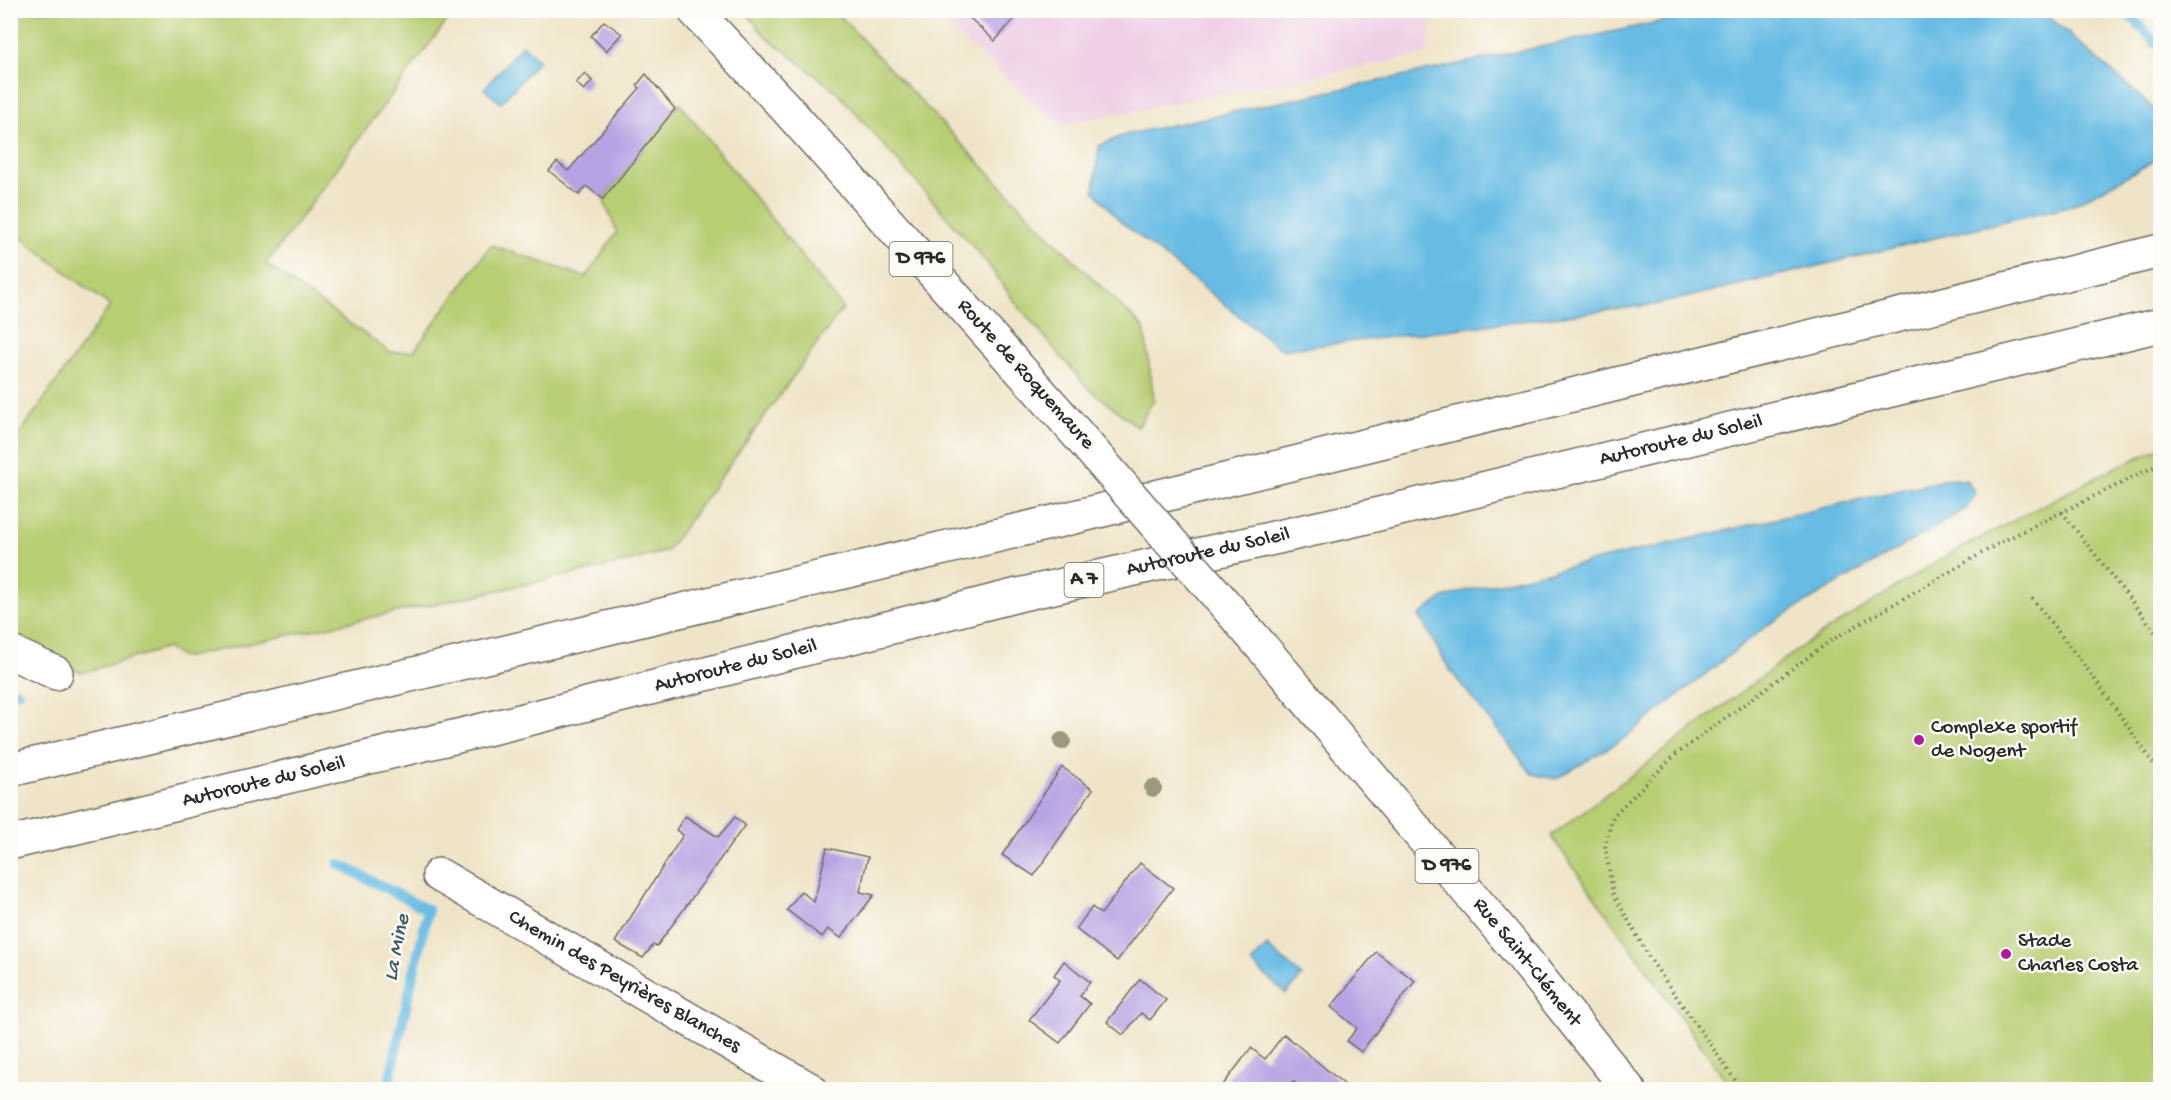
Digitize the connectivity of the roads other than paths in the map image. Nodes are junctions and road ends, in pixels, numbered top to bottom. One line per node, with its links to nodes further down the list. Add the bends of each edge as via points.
1 (694, 10): 3 (main road, Route de Roquemaure / D 976)
2 (712, 10): 3 (main road, Route de Roquemaure / D 976)
3 (784, 106): 6 (main road, Route de Roquemaure / D 976, bridge)
4 (2160, 251): 9 (main road, via 1062,520)
5 (2160, 325): 10 (main road, Autoroute du Soleil / A 7, via 1350,520 1018,595 501,726)
6 (1262, 647): 13 (main road, Rue Saint-Clément / D 976)
7 (10, 652): 8 (main road)
8 (56, 673)
9 (10, 770)
10 (10, 843)
11 (439, 875): 12 (main road, Chemin des Peyrières Blanches)
12 (812, 1089)
13 (1629, 1089)

